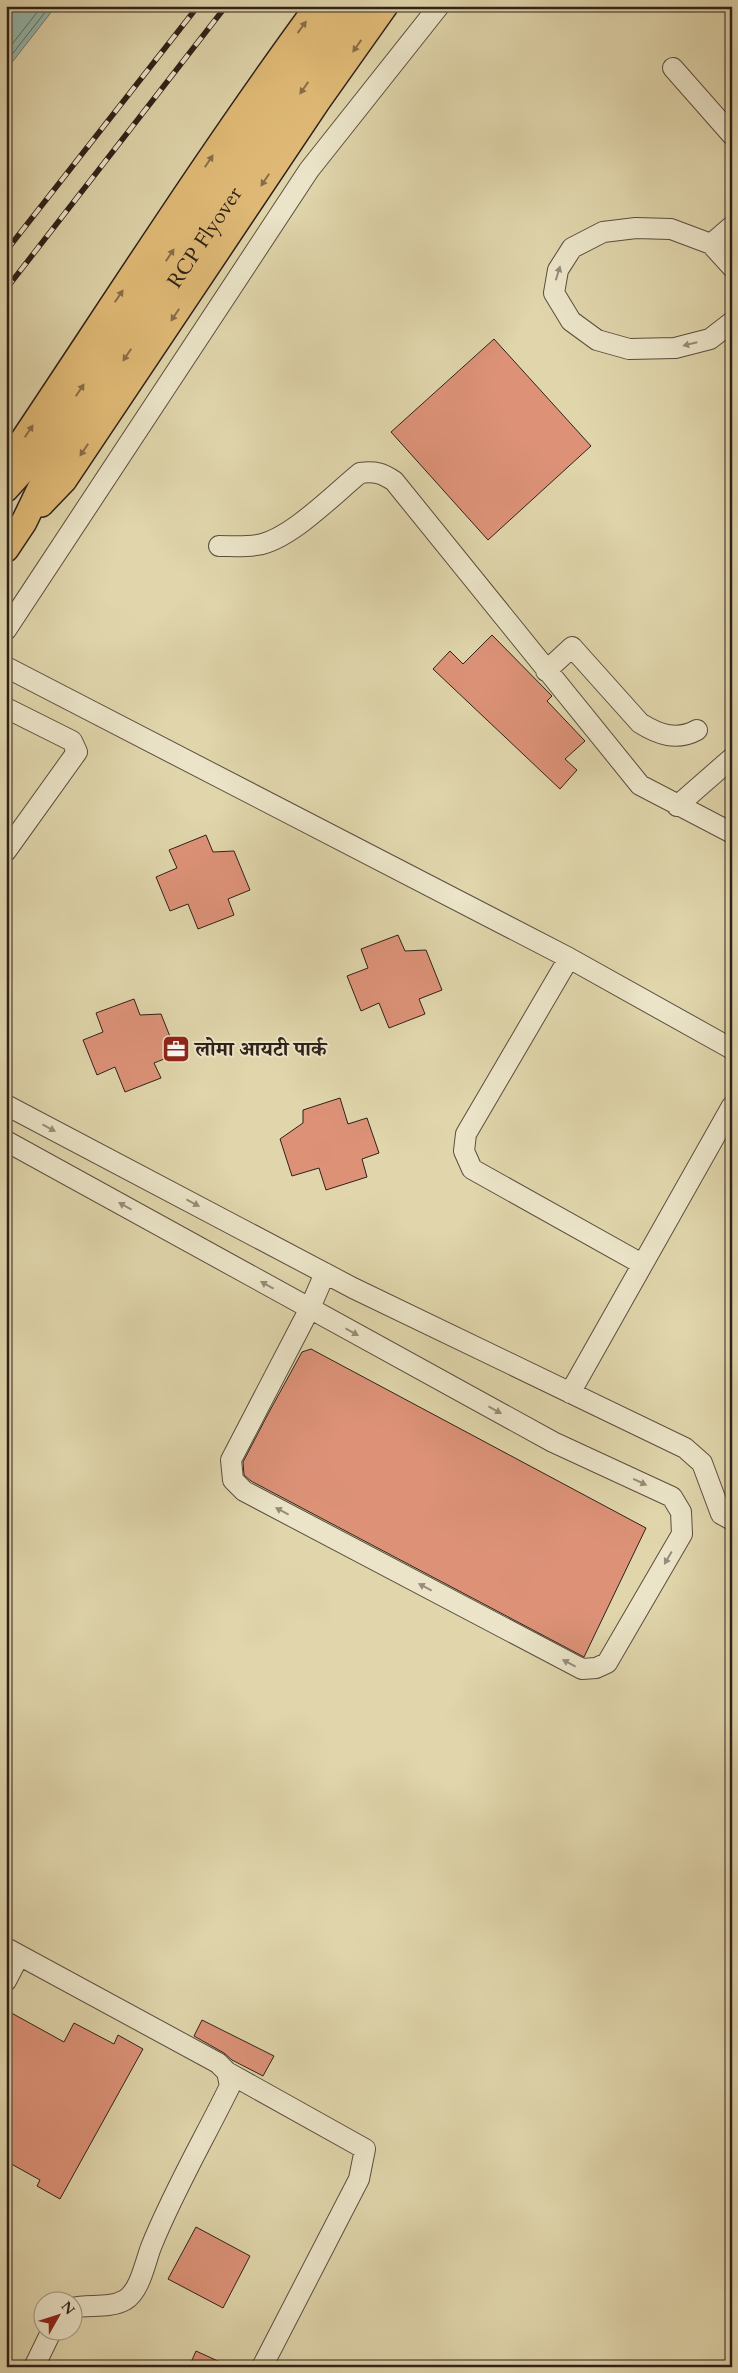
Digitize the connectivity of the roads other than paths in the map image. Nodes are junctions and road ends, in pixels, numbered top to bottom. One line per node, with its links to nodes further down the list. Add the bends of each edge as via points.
1 (318, 6): 13 (main road, one-way to 1, via 17,449 270,70)
2 (341, 6): 12 (main road, RCP Flyover, one-way to 2, via 286,81)
3 (363, 6): 12 (main road, RCP Flyover, one-way to 12)
4 (385, 6): 15 (main road, one-way to 15, via 64,480)
5 (439, 6): 18 (street, via 309,170)
6 (674, 68): 7 (street)
7 (732, 135)
8 (732, 226): 9 (street)
9 (711, 244): 10 (street); 11 (street, one-way to 9, via 710,339 675,348 628,349 597,340 570,321 554,293 558,270 572,248 604,232 636,228 670,229)
10 (732, 267)
11 (732, 322)
12 (41, 465): 14 (main road); 15 (main road)
13 (6, 474)
14 (6, 489)
15 (24, 522): 17 (main road)
16 (219, 546): 20 (street, via 257,545 274,540 291,530 360,473 383,473 394,482)
17 (6, 549)
18 (6, 630)
19 (6, 667): 27 (street)
20 (546, 671): 22 (street, via 572,647 646,727 673,737 686,736); 24 (street, via 640,785)
21 (6, 708): 26 (street, via 72,741 77,752)
22 (697, 730)
23 (732, 758): 24 (street)
24 (677, 806): 25 (street)
25 (732, 833)
26 (6, 851)
27 (569, 958): 28 (street); 32 (street, via 466,1134 464,1150 472,1169)
28 (732, 1049)
29 (6, 1105): 33 (street, one-way to 33)
30 (732, 1106): 32 (street)
31 (6, 1141): 34 (street, one-way to 31)
32 (642, 1264): 35 (street)
33 (325, 1273): 34 (street); 35 (street)
34 (310, 1308): 34 (street, one-way to 34, via 553,1442 672,1497 681,1512 682,1534 607,1663 582,1670 244,1491 233,1480 231,1460)
35 (570, 1393): 36 (street, via 685,1448 702,1463 721,1514)
36 (732, 1520)
37 (13, 1952): 38 (street); 39 (street, via 218,2063)
38 (6, 1981)
39 (227, 2072): 40 (street, via 230,2086 157,2231 134,2291 125,2300 109,2305); 43 (street, via 364,2149 360,2179)
40 (82, 2306)
41 (47, 2340): 42 (street)
42 (34, 2367)
43 (262, 2367)

